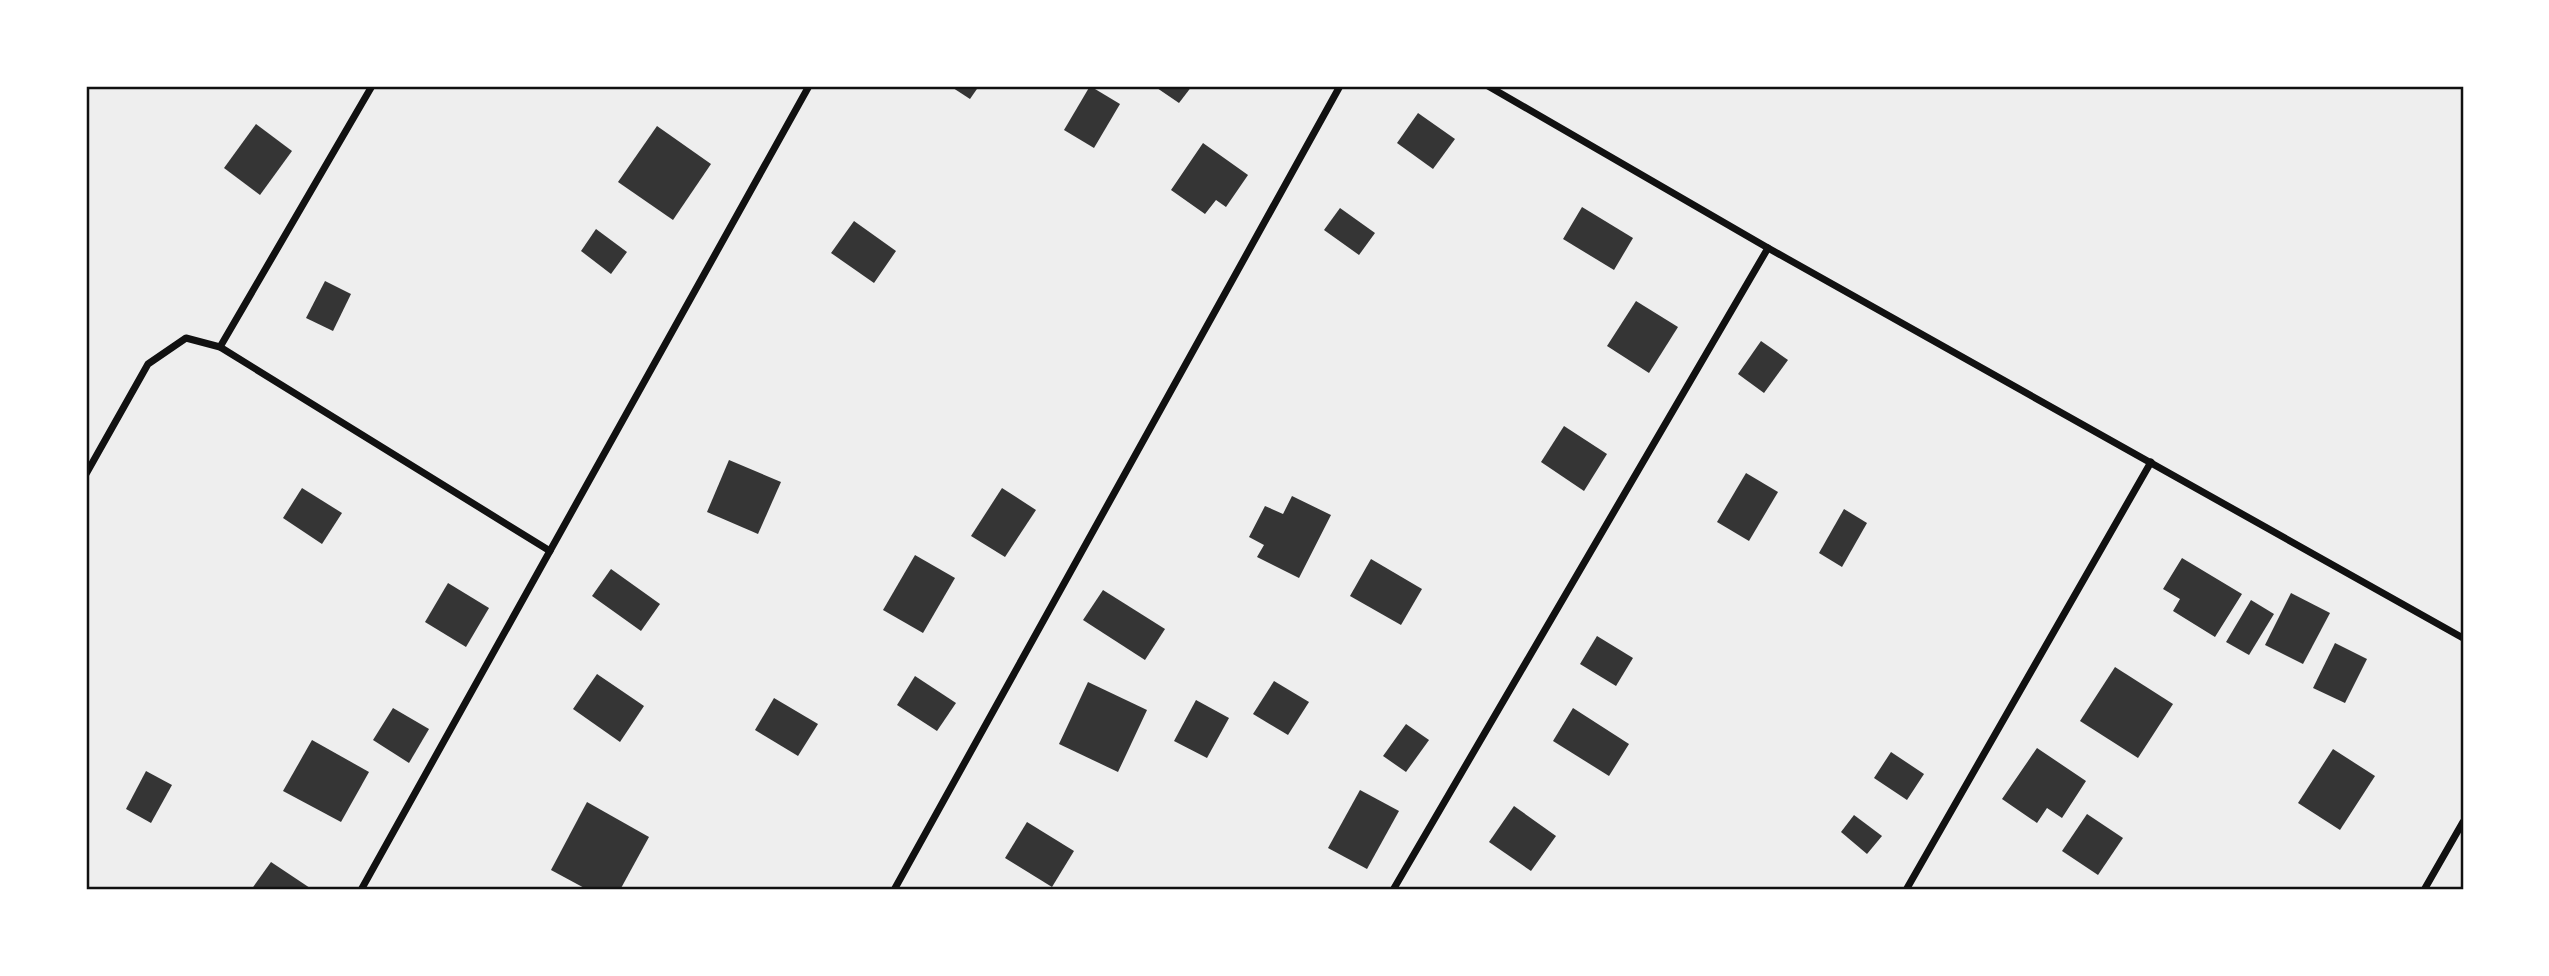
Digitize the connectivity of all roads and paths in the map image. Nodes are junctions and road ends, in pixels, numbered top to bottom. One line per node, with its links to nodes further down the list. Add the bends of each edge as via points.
1 (372, 86): 6 (street)
2 (809, 86): 9 (street)
3 (1340, 86): 13 (street)
4 (1488, 86): 5 (street)
5 (1768, 248): 7 (street); 14 (street)
6 (220, 347): 8 (street, via 186,338 148,364); 9 (street)
7 (2151, 462): 10 (street); 15 (street)
8 (86, 474)
9 (550, 551): 12 (street)
10 (2463, 638)
11 (2463, 822): 16 (street)
12 (360, 890)
13 (894, 890)
14 (1393, 890)
15 (1906, 890)
16 (2424, 890)

